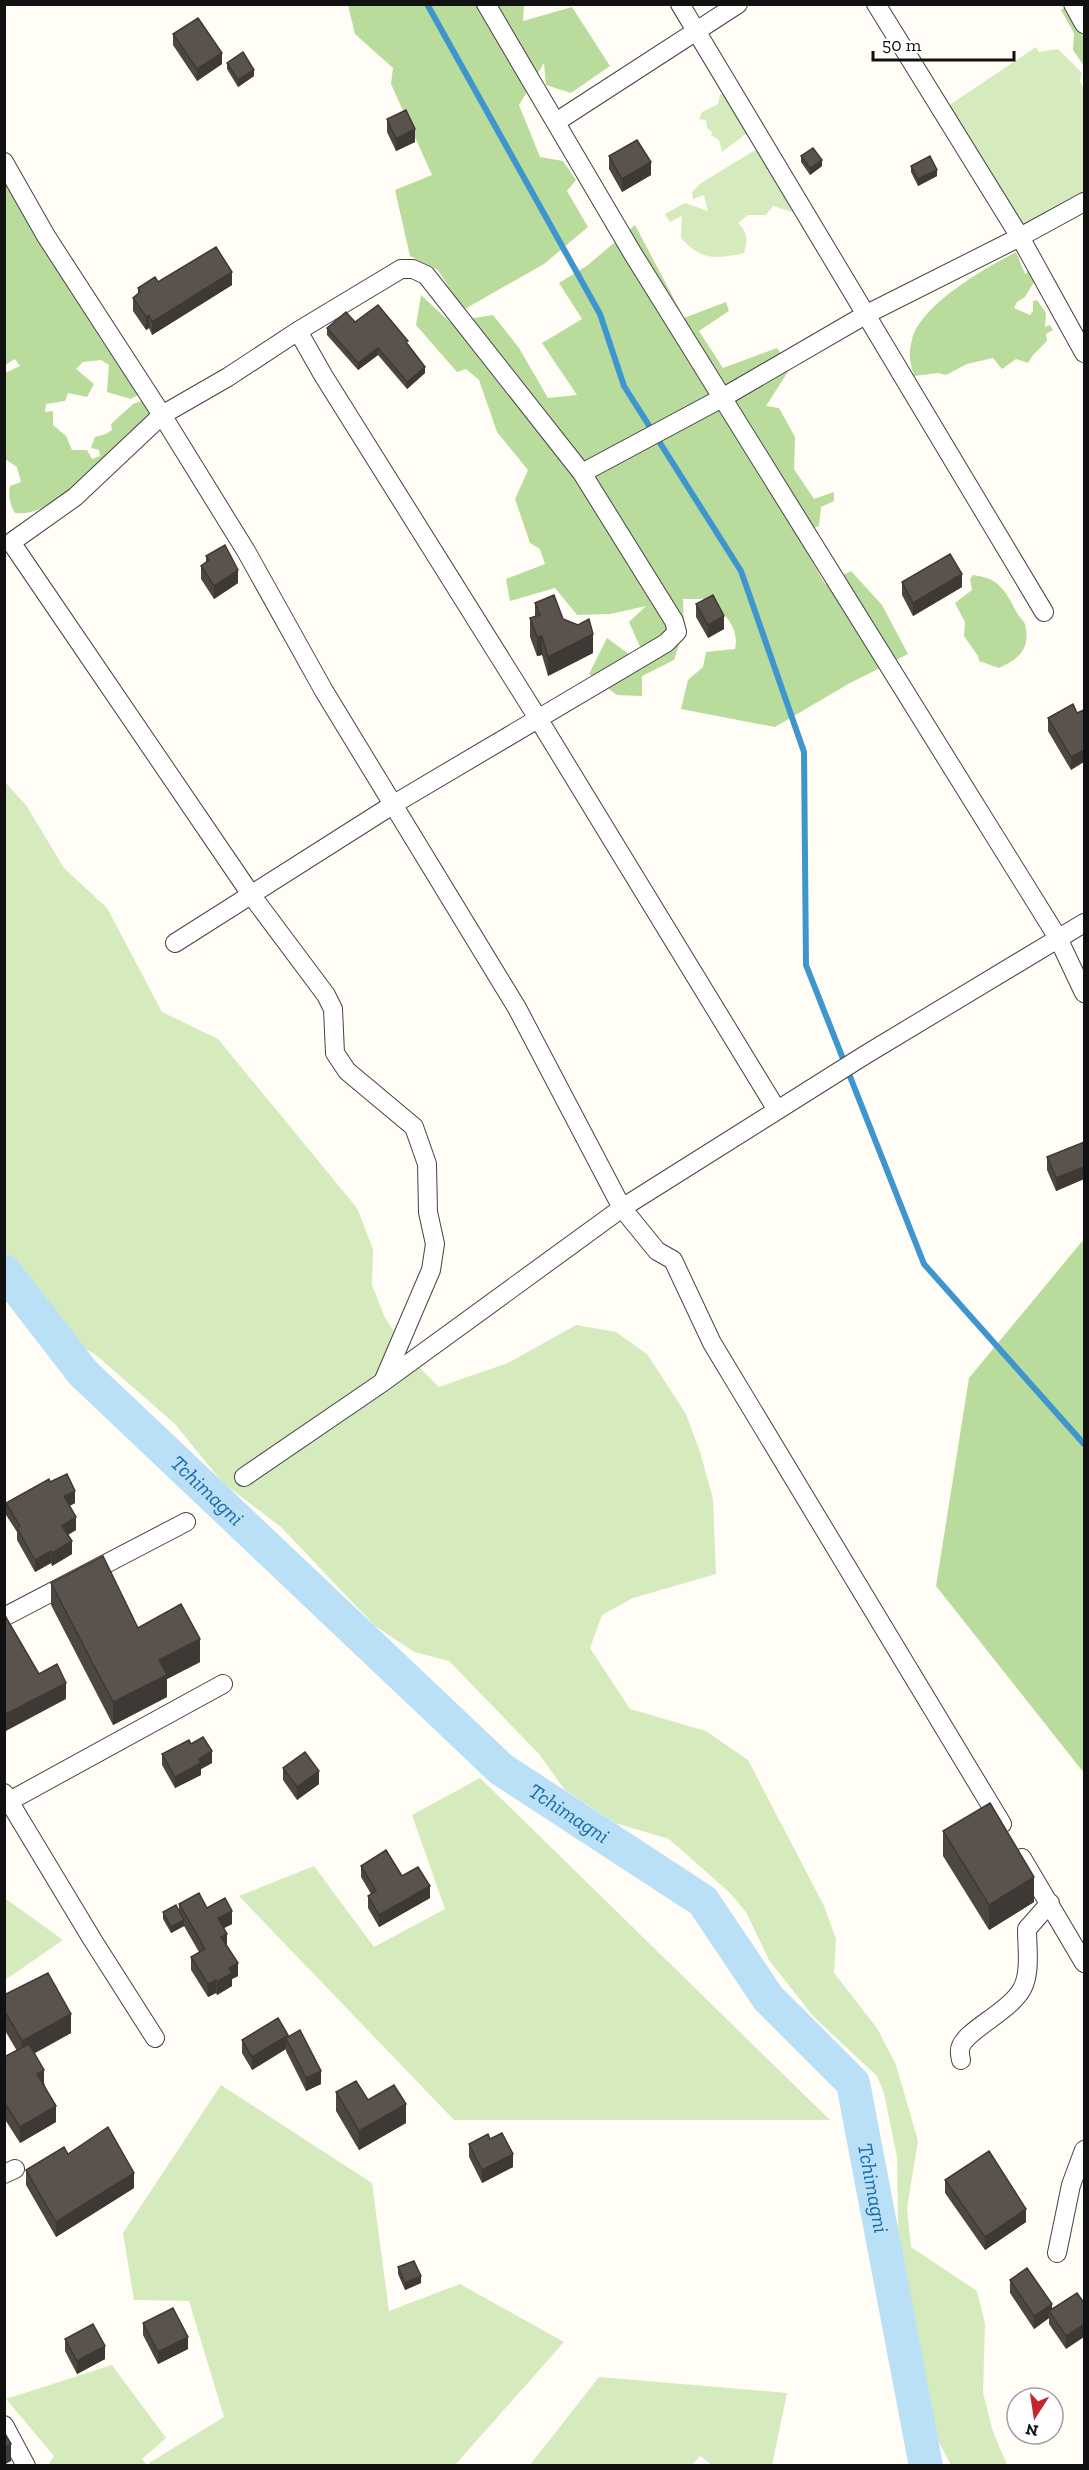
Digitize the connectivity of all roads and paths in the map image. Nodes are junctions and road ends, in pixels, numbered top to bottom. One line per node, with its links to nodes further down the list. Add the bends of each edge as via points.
1 (486, 4): 8 (street)
2 (680, 4): 7 (street)
3 (738, 4): 7 (street)
4 (876, 4): 11 (street)
5 (1072, 4): 6 (street)
6 (1084, 24)
7 (696, 30): 8 (street); 12 (street)
8 (556, 122): 15 (street)
9 (4, 162): 16 (street, via 46,236)
10 (1084, 202): 11 (street)
11 (1020, 237): 12 (street); 14 (street)
12 (865, 315): 15 (street); 18 (street)
13 (298, 331): 16 (street); 17 (street, via 401,269 426,275); 19 (street)
14 (1084, 353)
15 (722, 398): 17 (street); 23 (street)
16 (162, 415): 20 (street); 21 (street, via 75,497 14,538 13,545)
17 (582, 472): 19 (street, via 674,621 677,632 666,643)
18 (1044, 612)
19 (539, 720): 20 (street); 26 (street)
20 (394, 804): 21 (street); 27 (street, via 517,1008)
21 (252, 896): 24 (street); 28 (street, via 326,995 333,1009 335,1053 347,1071 414,1127 424,1150 428,1212 435,1244 431,1270)
22 (1084, 923): 23 (street)
23 (1058, 938): 25 (street); 26 (street)
24 (175, 943)
25 (1084, 993)
26 (777, 1110): 27 (street)
27 (622, 1208): 28 (street); 34 (street, via 657,1251 673,1260 712,1343)
28 (383, 1382): 29 (street)
29 (244, 1477)
30 (186, 1522): 31 (street)
31 (4, 1617)
32 (223, 1684): 33 (street)
33 (6, 1800): 36 (street)
34 (1050, 1903): 35 (street); 37 (street, via 1027,1929 1027,1973 1022,1989 1004,2010 965,2039 960,2048)
35 (1084, 1963)
36 (155, 2038)
37 (961, 2060)
38 (1084, 2150): 39 (street, via 1071,2185)
39 (1057, 2253)
40 (4, 2425): 41 (street)
41 (26, 2466)

